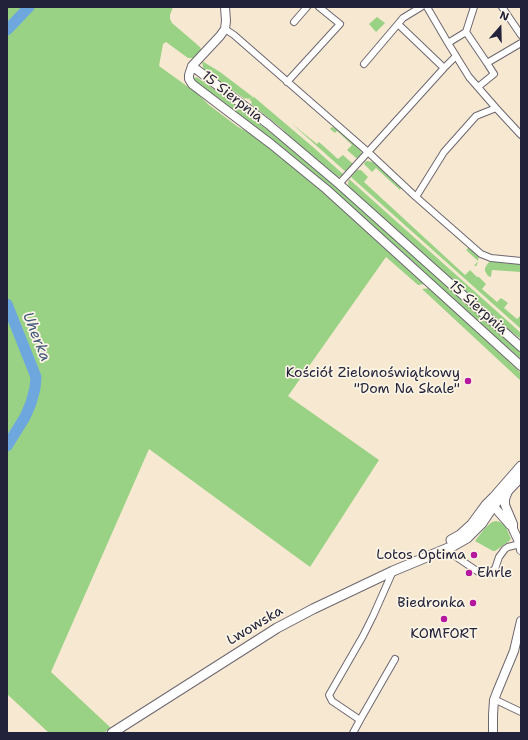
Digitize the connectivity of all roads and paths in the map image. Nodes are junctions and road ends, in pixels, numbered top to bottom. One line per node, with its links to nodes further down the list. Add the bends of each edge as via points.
1 (225, 7): 10 (street)
2 (307, 7): 8 (street)
3 (319, 7): 22 (street, via 340,24)
4 (421, 7): 9 (street)
5 (427, 7): 13 (street)
6 (474, 7): 11 (street)
7 (502, 7): 12 (street)
8 (294, 22)
9 (398, 24): 19 (street); 21 (street)
10 (225, 29): 16 (street); 20 (street)
11 (466, 32): 13 (street); 17 (street)
12 (521, 35)
13 (448, 43): 15 (street)
14 (521, 43): 17 (street)
15 (456, 56): 21 (street); 23 (street)
16 (260, 58): 18 (street); 22 (street)
17 (487, 63): 23 (street, via 494,74)
18 (255, 64)
19 (364, 64)
20 (192, 66): 29 (street, 15 Sierpnia, via 268,124); 33 (street, 15 Sierpnia, via 189,75 192,84 326,189)
21 (444, 68): 28 (street)
22 (287, 82): 25 (street)
23 (478, 87): 24 (street)
24 (496, 108): 27 (street); 30 (street, via 476,116 448,147)
25 (333, 122): 26 (street); 28 (street)
26 (328, 127)
27 (521, 135)
28 (368, 152): 29 (street); 30 (street)
29 (339, 184): 32 (street, 15 Sierpnia)
30 (416, 197): 31 (street, via 481,254 491,258)
31 (521, 261)
32 (521, 346)
33 (521, 366)
34 (521, 466): 37 (main road, Lwowska)
35 (521, 477): 36 (main road, Lwowska)
36 (508, 491): 37 (main road, Lwowska); 38 (street, via 505,501)
37 (494, 501): 38 (street); 39 (street); 40 (main road, Lwowska); 42 (main road, Lwowska, via 478,514)
38 (507, 512): 41 (street)
39 (507, 522): 40 (street, via 496,517); 41 (street)
40 (482, 523): 44 (main road, Lwowska, via 467,538)
41 (513, 529): 43 (street)
42 (460, 535): 44 (street, Lwowska); 45 (main road, Lwowska)
43 (520, 547): 44 (street, via 505,549 495,569 487,574 477,571)
44 (447, 550): 45 (main road, Lwowska)
45 (419, 560): 46 (main road, Lwowska)
46 (393, 571): 51 (street, via 374,616 329,695 332,701); 52 (main road, Lwowska, via 277,628)
47 (521, 621): 49 (street, via 514,651)
48 (395, 658): 51 (street)
49 (494, 700): 50 (street); 54 (street)
50 (521, 712)
51 (360, 720): 53 (street)
52 (113, 732)
53 (353, 733)
54 (493, 733)

